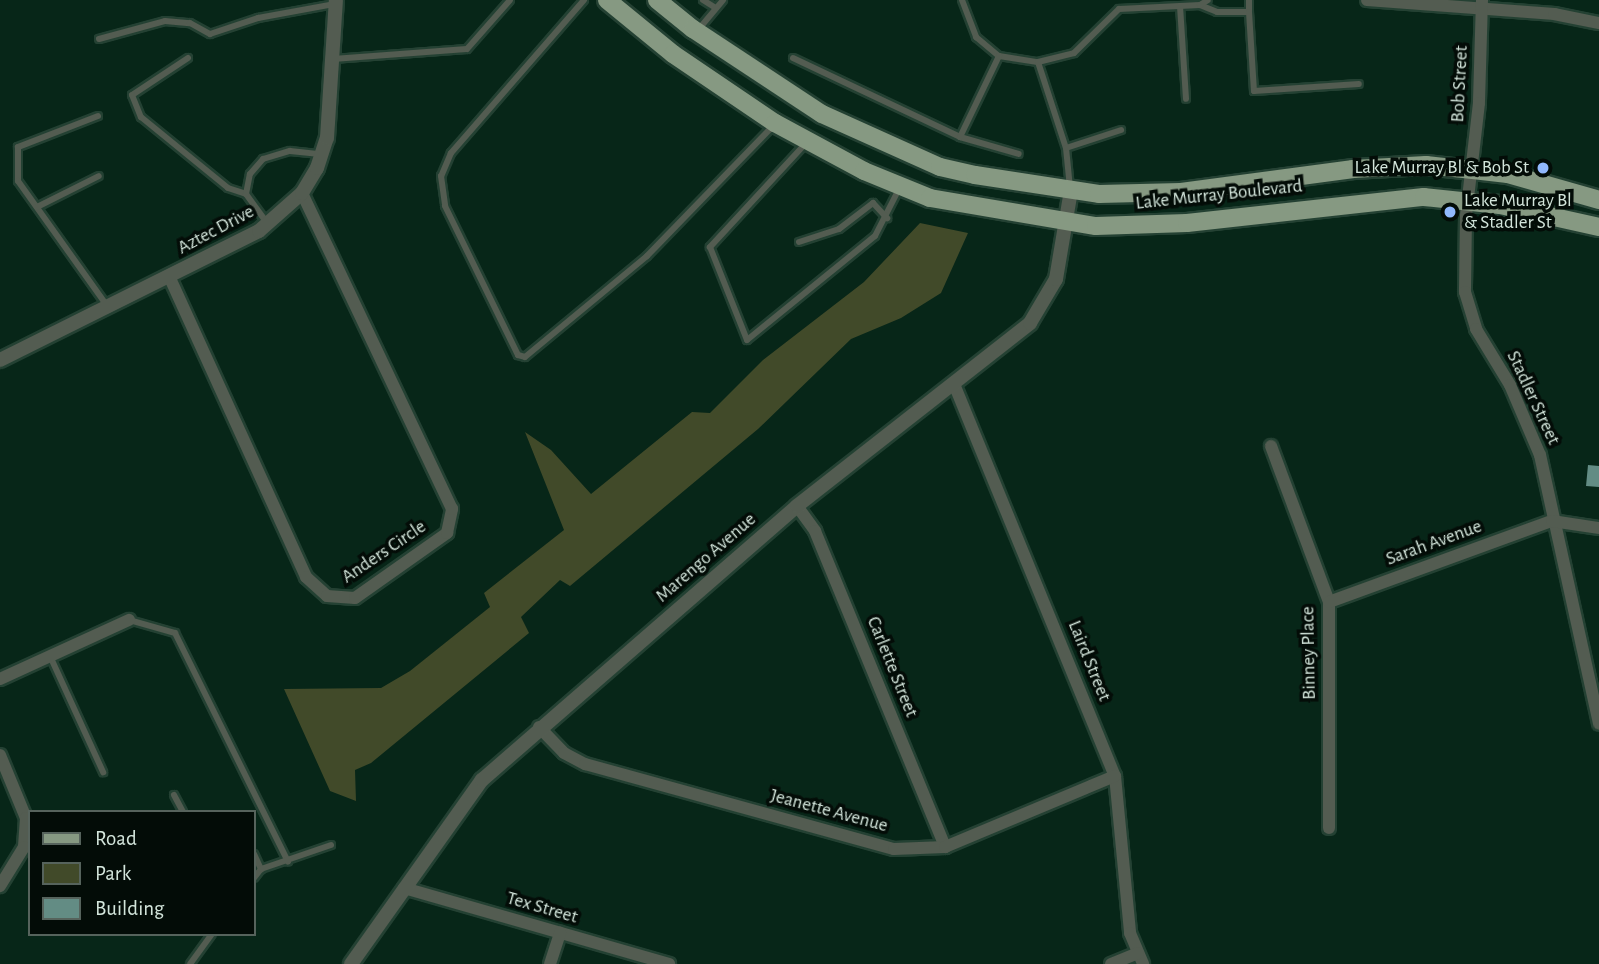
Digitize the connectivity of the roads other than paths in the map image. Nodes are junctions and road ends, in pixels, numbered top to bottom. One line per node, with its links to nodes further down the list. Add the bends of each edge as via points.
1 (510, 0): 24 (lane, via 467,49)
2 (584, 0): 29 (lane, via 451,153 441,176 444,206 518,355 525,357 648,256)
3 (607, 0): 29 (main road, Lake Murray Boulevard, via 673,54)
4 (657, 0): 19 (main road, Lake Murray Boulevard)
5 (703, 0): 16 (lane)
6 (723, 0): 16 (lane)
7 (962, 0): 21 (lane, via 976,37)
8 (1208, 0): 14 (lane)
9 (1249, 0): 17 (lane)
10 (1367, 0): 11 (street)
11 (1384, 1): 13 (street)
12 (336, 2): 20 (lane, via 258,18 210,34 190,23 165,21); 24 (street, Aztec Drive)
13 (1482, 4): 18 (street); 37 (street, Bob Street)
14 (1200, 5): 15 (lane); 17 (lane, via 1217,12)
15 (1180, 6): 25 (lane, via 1119,9 1074,52); 27 (lane)
16 (716, 9): 19 (lane)
17 (1249, 12): 26 (lane, via 1254,90)
18 (1599, 23)
19 (697, 32): 36 (main road, Lake Murray Boulevard, via 822,114)
20 (99, 39)
21 (999, 56): 25 (lane); 31 (lane)
22 (188, 58): 42 (lane, via 132,95 141,117 228,188)
23 (793, 58): 31 (lane)
24 (333, 59): 34 (street, Aztec Drive)
25 (1038, 62): 33 (lane)
26 (1359, 84)
27 (1186, 99)
28 (97, 116): 45 (lane, via 18,147 18,181)
29 (775, 123): 32 (main road, Lake Murray Boulevard)
30 (1121, 130): 33 (lane)
31 (960, 137): 35 (lane)
32 (807, 141): 39 (main road, Lake Murray Boulevard); 46 (lane, via 710,247 747,340 876,236)
33 (1066, 148): 40 (lane)
34 (322, 154): 41 (street, Aztec Drive); 42 (lane, via 290,151 263,159 250,174)
35 (1019, 154)
36 (911, 155): 39 (main road); 40 (main road, Lake Murray Boulevard, via 952,170)
37 (1472, 171): 40 (main road, Lake Murray Boulevard, via 1426,165 1353,169 1181,191); 43 (main road, Lake Murray Boulevard, via 1507,174); 44 (street, Stadler Street)
38 (99, 176): 45 (lane)
39 (901, 186): 46 (lane); 47 (main road, Lake Murray Boulevard, via 930,198)
40 (1070, 190): 47 (street, Marengo Avenue)
41 (302, 193): 48 (street, Aztec Drive); 51 (street, Anders Circle, via 452,509 447,533 355,598 327,596 306,577)
42 (246, 194): 48 (lane)
43 (1599, 200)
44 (1467, 202): 47 (main road, Lake Murray Boulevard, via 1424,197 1186,223 1096,226); 49 (main road, Lake Murray Boulevard); 57 (street, Stadler Street, via 1465,292 1476,329 1510,385 1539,455)
45 (37, 207): 52 (lane)
46 (887, 218): 50 (lane, via 873,203 839,229)
47 (1065, 222): 54 (street, Marengo Avenue, via 1056,279 1038,313)
48 (268, 225): 51 (street, Aztec Drive)
49 (1599, 227)
50 (799, 242)
51 (170, 276): 52 (street, Aztec Drive)
52 (108, 307): 53 (street, Aztec Drive)
53 (0, 360)
54 (954, 384): 56 (street, Marengo Avenue); 67 (street, Laird Street)
55 (1271, 446): 59 (street, Binney Place)
56 (797, 506): 64 (street, Marengo Avenue); 72 (street, Carlette Street, via 815,531)
57 (1552, 521): 58 (street); 59 (street, Sarah Avenue); 63 (street, Stadler Street)
58 (1599, 528)
59 (1329, 602): 70 (street, Binney Place)
60 (129, 620): 61 (street); 74 (lane, via 175,633)
61 (50, 656): 62 (street); 66 (lane)
62 (0, 679)
63 (1599, 724)
64 (539, 727): 72 (street, Jeanette Avenue, via 564,753 585,764 894,849); 78 (street, Marengo Avenue, via 482,780)
65 (0, 755): 77 (street, via 26,818 24,847)
66 (103, 772)
67 (1115, 776): 72 (street, Jeanette Avenue); 81 (street, Laird Street, via 1130,933)
68 (174, 795): 69 (lane)
69 (182, 810)
70 (1329, 828)
71 (331, 845): 74 (lane)
72 (945, 847)
73 (256, 859): 75 (lane)
74 (288, 862): 75 (lane)
75 (261, 869): 76 (lane)
76 (256, 875)
77 (0, 886)
78 (404, 888): 79 (street, Tex Street); 83 (street, Marengo Avenue)
79 (560, 933): 84 (street); 85 (street, Tex Street)
80 (209, 936): 82 (lane)
81 (1140, 959): 86 (street)
82 (190, 964)
83 (351, 964)
84 (550, 964)
85 (668, 964)
86 (1111, 964)

